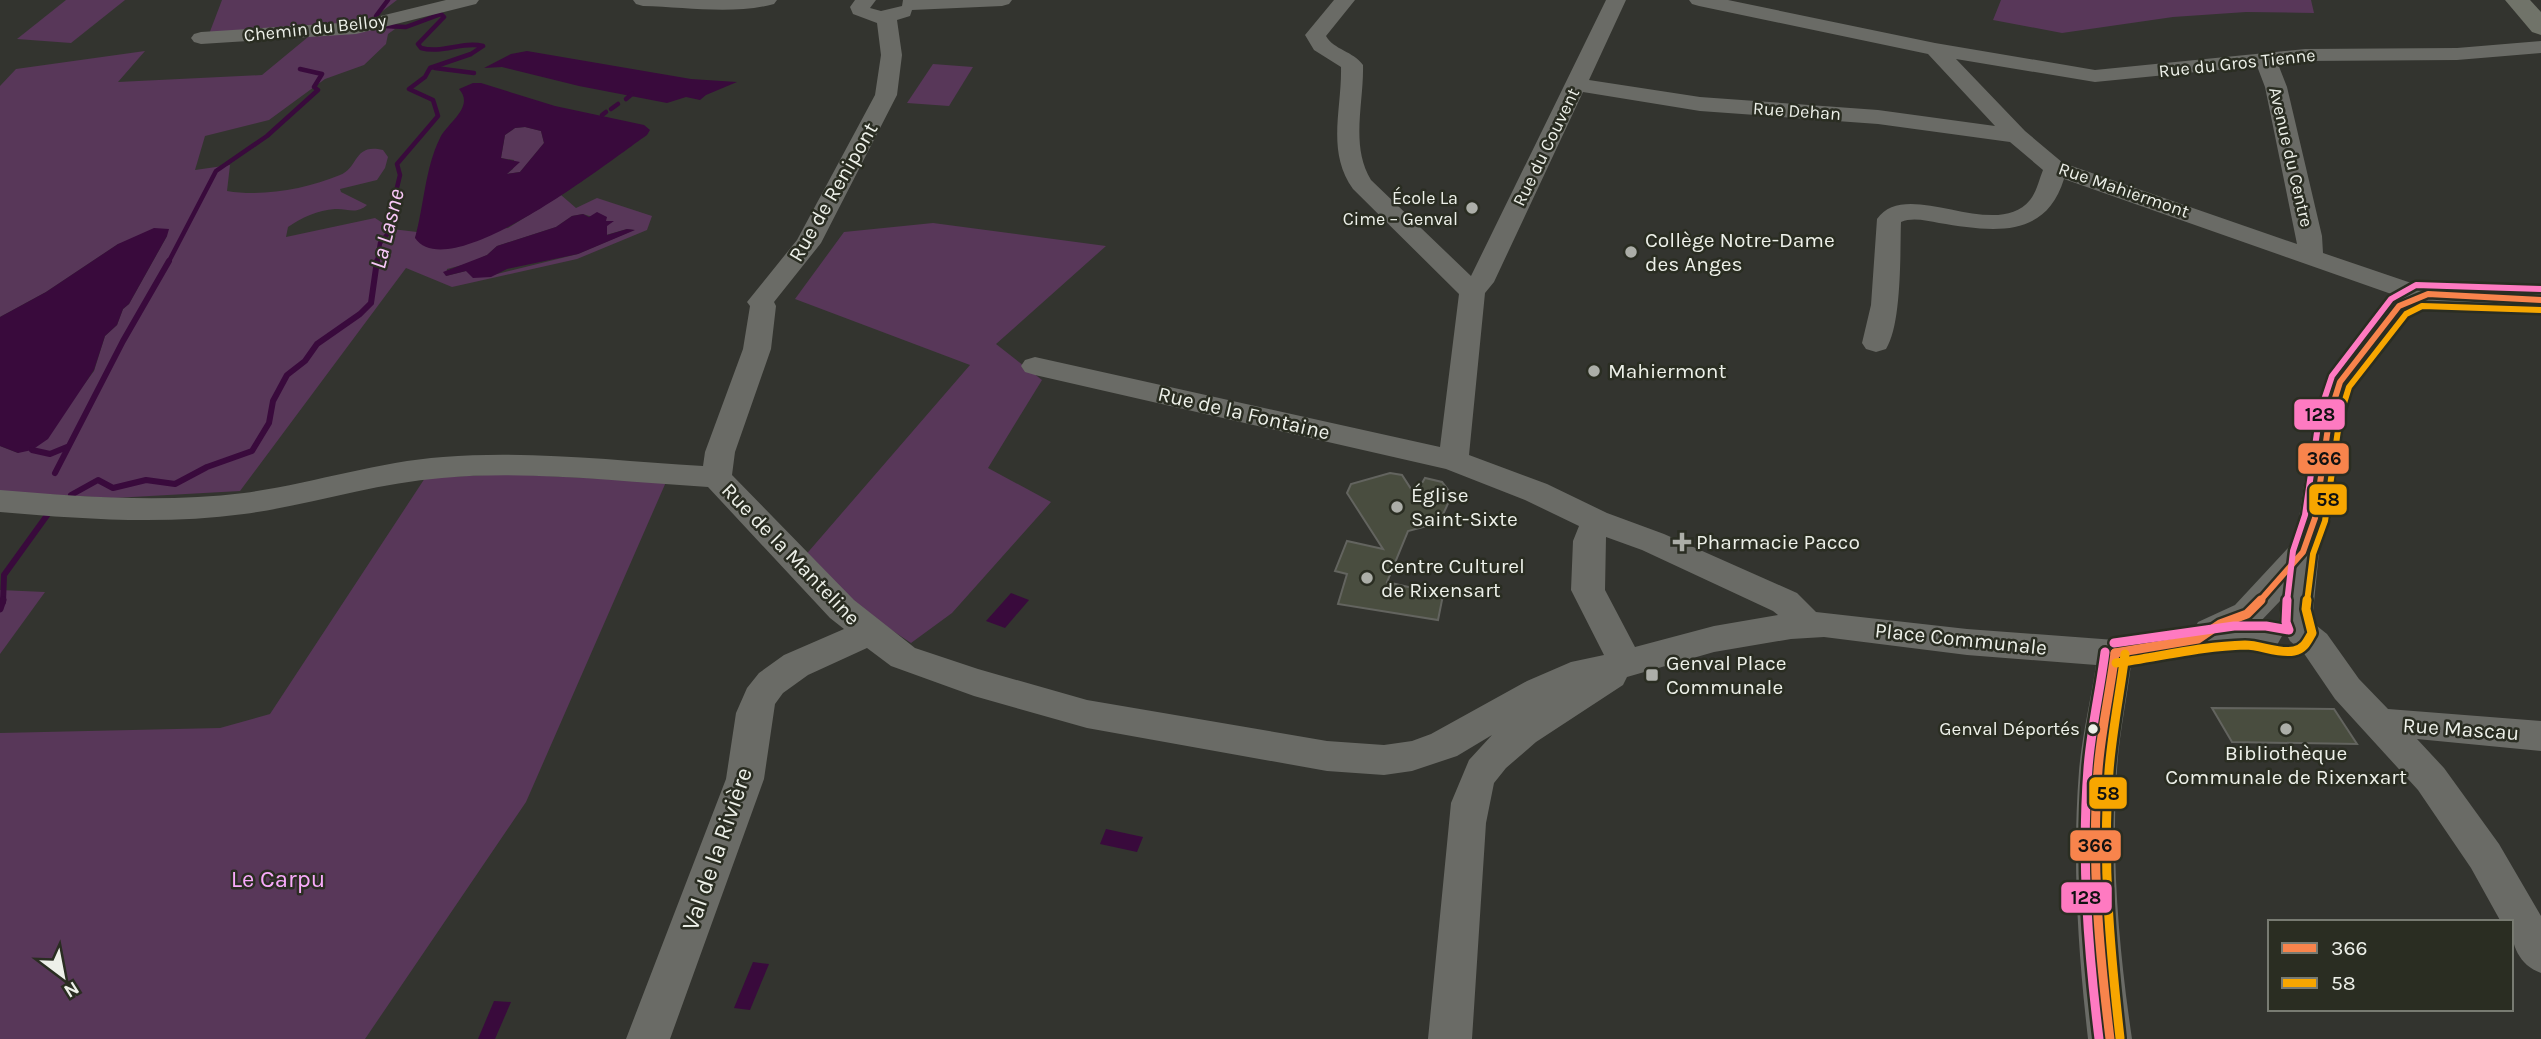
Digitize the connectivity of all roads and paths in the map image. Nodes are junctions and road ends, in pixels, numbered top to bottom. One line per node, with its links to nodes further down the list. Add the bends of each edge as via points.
1 (470, 0): 12 (street, Chemin du Belloy, via 356,28)
2 (643, 0): 3 (street)
3 (767, 0)
4 (1002, 0): 9 (street)
5 (1345, 0): 20 (street, via 1315,35 1322,47 1352,65 1350,168)
6 (1615, 0): 16 (street, Rue du Couvent)
7 (1699, 0): 14 (street)
8 (2517, 0): 11 (main road)
9 (909, 2): 10 (street, via 902,12)
10 (875, 8): 26 (street, Rue de Renipont, via 891,29 886,95 808,243 760,302 763,313 757,349 720,452)
11 (2541, 27)
12 (201, 38)
13 (2541, 47): 15 (street, Rue du Gros Tienne)
14 (1935, 49): 15 (street, Rue du Gros Tienne, via 2095,76); 17 (street, Rue Mahiermont)
15 (2266, 59): 19 (street, Avenue du Centre, via 2276,87)
16 (1576, 84): 17 (street, Rue Dehan, via 1700,104 1878,117); 20 (street, Rue du Couvent, via 1481,282)
17 (2017, 136): 18 (street, Rue Mahiermont)
18 (2055, 168): 19 (street, Rue Mahiermont); 23 (street, via 2033,212 2018,220 1987,222 1911,212 1889,219 1884,305)
19 (2310, 256): 21 (street, Rue Mahiermont)
20 (1472, 292): 25 (street)
21 (2420, 295): 22 (street, Rue Mahiermont); 30 (street, via 2399,306 2340,382 2330,414 2315,517)
22 (2541, 300)
23 (1876, 343)
24 (1035, 366): 25 (street, Rue de la Fontaine)
25 (1453, 460): 28 (street)
26 (716, 477): 27 (street, Rue de la Manteline, via 546,467 445,467 343,482 248,503 196,508 87,508); 31 (street, Rue de la Manteline)
27 (0, 501)
28 (1596, 521): 29 (street, via 1786,602); 33 (street, via 1589,541 1588,590)
29 (1808, 625): 32 (street, Place Communale); 33 (street, Place Communale, via 1714,639)
30 (2275, 625): 32 (street, Place Communale, via 2234,636); 34 (street)
31 (869, 632): 33 (street, Rue de la Manteline, via 903,657 1087,713 1327,756 1384,760 1444,745 1539,691 1583,672); 37 (street, Val de la Rivière, via 796,665 771,683 760,698 745,779)
32 (2115, 653): 39 (street, via 2099,767 2094,861)
33 (1626, 664): 38 (street, via 1499,749 1481,773 1467,823)
34 (2380, 723): 35 (street, Rue Mascau); 36 (street, via 2457,814)
35 (2541, 736)
36 (2541, 954)
37 (648, 1039)
38 (1450, 1039)
39 (2110, 1039)

